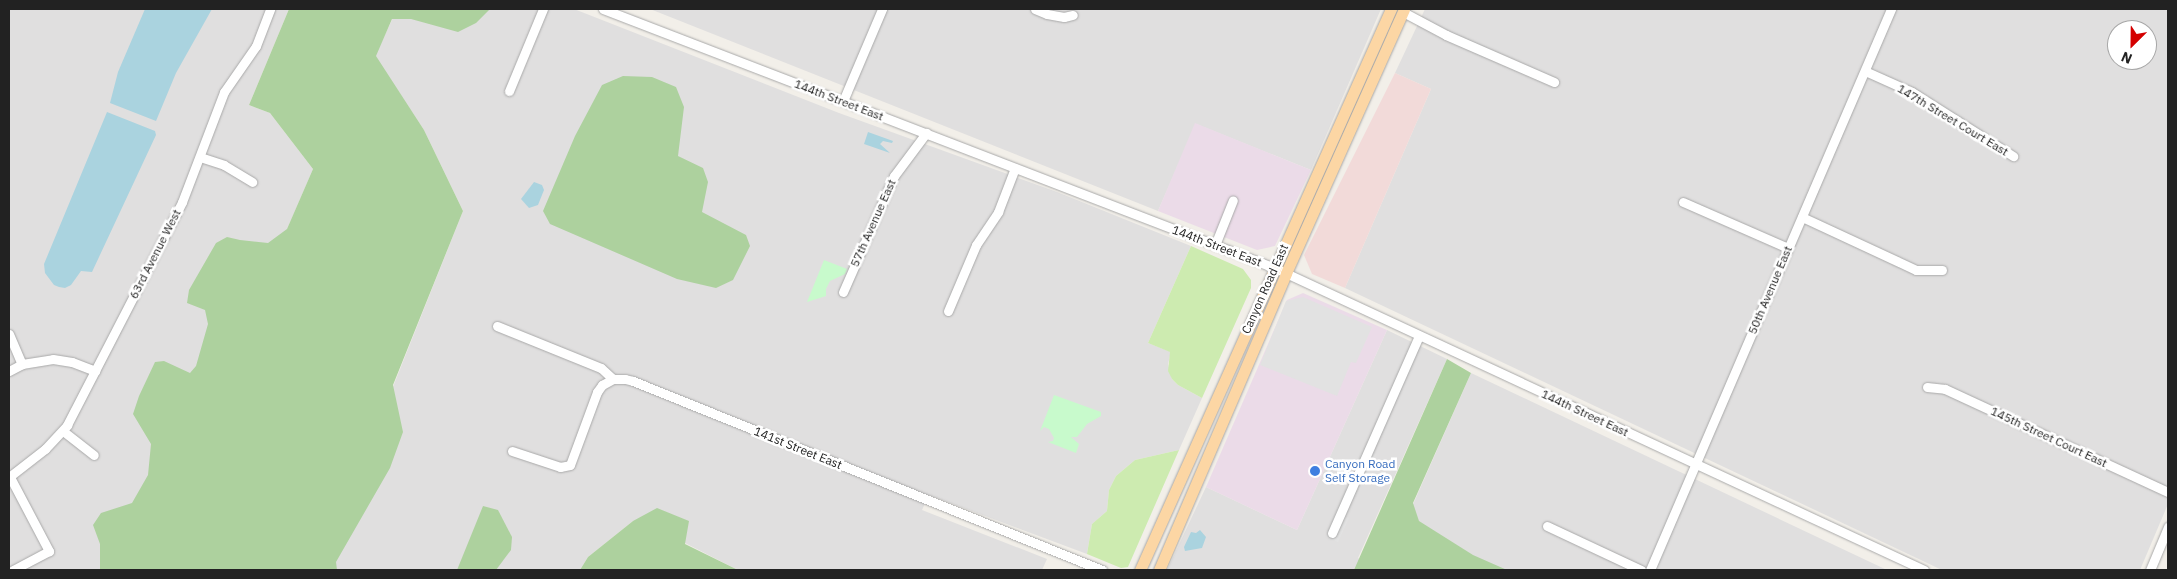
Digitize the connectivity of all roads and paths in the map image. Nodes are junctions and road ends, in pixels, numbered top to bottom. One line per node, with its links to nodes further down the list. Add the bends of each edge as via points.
1 (270, 9): 16 (street, 63rd Avenue West, via 256,46 224,92)
2 (543, 9): 12 (street)
3 (603, 9): 13 (street, 144th Street East)
4 (882, 9): 13 (street)
5 (1035, 9): 9 (street, via 1056,15)
6 (1391, 9): 24 (main road, Canyon Road East)
7 (1891, 9): 10 (street, 50th Avenue East)
8 (1403, 10): 11 (street, via 1472,46); 26 (main road, Canyon Road East)
9 (1074, 15)
10 (1865, 71): 15 (street, 147th Street Court East, via 1912,92); 21 (street, 50th Avenue East)
11 (1554, 82)
12 (509, 91)
13 (843, 101): 14 (street, 144th Street East)
14 (926, 134): 17 (street, 144th Street East); 27 (street, 57th Avenue East, via 894,176)
15 (2013, 156)
16 (200, 157): 18 (street, via 224,165); 34 (street, 63rd Avenue West, via 182,202)
17 (1015, 168): 22 (street, 144th Street East); 28 (street, via 998,212 976,245)
18 (252, 182)
19 (1233, 200): 22 (street)
20 (1683, 202): 23 (street)
21 (1802, 217): 23 (street, 50th Avenue East); 25 (street, via 1916,270)
22 (1215, 245): 24 (street, 144th Street East)
23 (1788, 248): 40 (street, 50th Avenue East)
24 (1275, 268): 26 (street, 144th Street East); 48 (main road, Canyon Road East)
25 (1942, 270)
26 (1286, 273): 31 (street, 144th Street East); 49 (main road, Canyon Road East)
27 (843, 292)
28 (948, 311)
29 (497, 326): 35 (street, 141st Street East, via 600,368)
30 (9, 334): 32 (street)
31 (1419, 336): 40 (street, 144th Street East); 45 (street)
32 (22, 364): 33 (street); 34 (street, via 61,359)
33 (9, 371)
34 (95, 371): 37 (street, 63rd Avenue West)
35 (613, 379): 38 (street, via 597,392 570,465 560,467); 47 (street, 141st Street East, via 634,381)
36 (1927, 387): 42 (street, 145th Street Court East, via 1946,389)
37 (63, 431): 39 (street); 41 (street, 63rd Avenue West)
38 (512, 451)
39 (94, 455)
40 (1695, 464): 51 (street, 50th Avenue East); 52 (street, 144th Street East)
41 (9, 477): 46 (street, via 49,551)
42 (2168, 492)
43 (1548, 526): 50 (street)
44 (2168, 527): 53 (street)
45 (1332, 533)
46 (13, 570)
47 (1102, 570)
48 (1140, 570)
49 (1159, 570)
50 (1641, 570)
51 (1650, 570)
52 (1924, 570)
53 (2150, 570)

